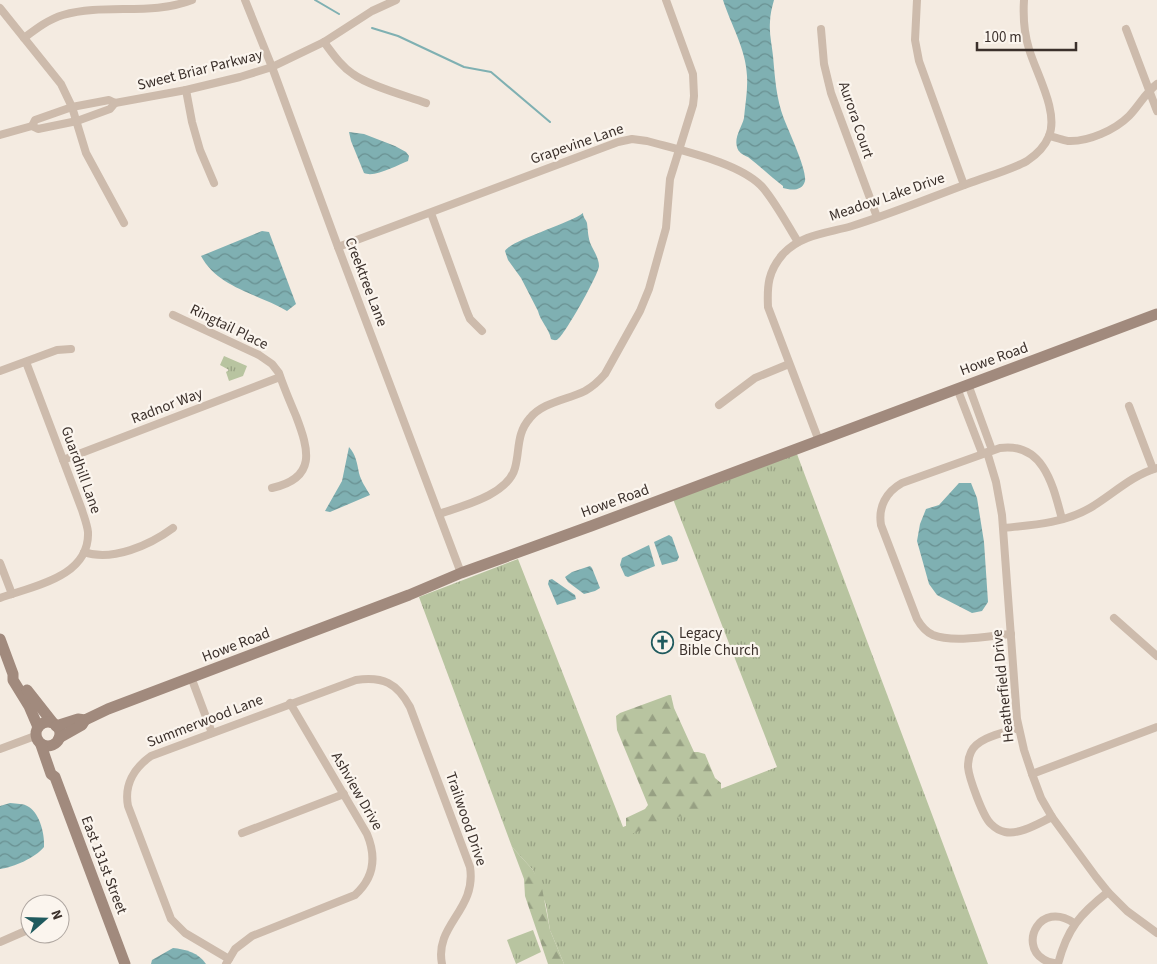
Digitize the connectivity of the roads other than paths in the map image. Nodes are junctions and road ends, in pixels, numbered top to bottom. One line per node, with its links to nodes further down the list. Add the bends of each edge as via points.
1 (192, 0): 10 (street, via 169,7 62,15)
2 (245, 0): 12 (street, Creektree Lane)
3 (396, 0): 11 (street, Sweet Briar Parkway, via 372,11)
4 (666, 0): 24 (street, via 694,82 693,105)
5 (917, 0): 26 (street, via 915,40 919,61)
6 (1024, 0): 23 (street, via 1028,47 1050,108 1052,124)
7 (0, 8): 10 (street)
8 (821, 29): 28 (street, Aurora Court, via 831,93)
9 (1126, 29): 15 (street)
10 (24, 38): 18 (street, via 61,84)
11 (324, 42): 12 (street, Sweet Briar Parkway); 17 (street, via 354,75)
12 (272, 67): 14 (street, Sweet Briar Parkway); 31 (street, Creektree Lane)
13 (1157, 84): 15 (street)
14 (186, 90): 16 (street, Sweet Briar Parkway); 25 (street, via 200,150)
15 (1149, 90): 19 (street); 23 (street, via 1128,117 1110,130 1069,141)
16 (115, 104): 18 (street, Sweet Briar Parkway, via 109,100); 20 (street, Sweet Briar Parkway, via 110,109)
17 (426, 104)
18 (72, 107): 20 (street); 21 (street, Sweet Briar Parkway, via 35,120)
19 (1157, 111)
20 (77, 121): 21 (street, Sweet Briar Parkway, via 38,129); 29 (street, via 86,153)
21 (32, 126): 22 (street, Sweet Briar Parkway)
22 (0, 135)
23 (1049, 136): 26 (street, Meadow Lake Drive, via 1038,153 1026,162)
24 (678, 150): 27 (street, Grapevine Lane, via 647,141 632,139 618,142); 30 (street, Grapevine Lane, via 731,166 750,176 764,188); 48 (street, via 670,180 666,228 649,289 605,374 585,391 548,406 531,417 520,434 514,470 507,483 492,494)
25 (214, 183)
26 (964, 184): 28 (street, Meadow Lake Drive)
27 (431, 213): 31 (street, Grapevine Lane); 34 (street, via 467,312)
28 (877, 217): 30 (street, Meadow Lake Drive)
29 (124, 223)
30 (798, 242): 37 (street, Meadow Lake Drive, via 779,260 767,285 768,307)
31 (338, 248): 48 (street, Creektree Lane)
32 (1157, 314): 40 (street, Howe Road)
33 (173, 315): 39 (street, Ringtail Place, via 259,355 272,364)
34 (482, 332)
35 (71, 349): 36 (street, via 57,350)
36 (26, 362): 38 (street); 45 (street, Guardhill Lane)
37 (789, 364): 41 (street, via 754,378); 43 (street, Meadow Lake Drive)
38 (0, 371)
39 (280, 378): 45 (street, Radnor Way); 47 (street, Ringtail Place, via 305,441 307,456 303,470 294,480)
40 (963, 386): 43 (street, Howe Road); 44 (street, Heatherfield Drive)
41 (720, 405)
42 (1129, 406): 46 (street)
43 (819, 441): 54 (street, Howe Road)
44 (987, 452): 49 (street, via 1007,447 1034,457 1048,474); 51 (street, Heatherfield Drive); 58 (street, via 895,487 883,502 881,525 917,619 926,630 943,638)
45 (63, 460): 52 (street, Guardhill Lane, via 86,523)
46 (1155, 468): 49 (street, via 1083,512)
47 (272, 488)
48 (439, 514): 54 (street, Creektree Lane)
49 (1062, 519): 51 (street)
50 (173, 528): 52 (street, via 156,540 114,555)
51 (1004, 528): 58 (street, Heatherfield Drive)
52 (84, 552): 55 (street, via 77,564 66,572)
53 (0, 563): 55 (street)
54 (461, 573): 62 (street, Howe Road)
55 (12, 594): 56 (street)
56 (0, 598)
57 (1114, 618): 60 (street)
58 (1011, 634): 68 (street, Heatherfield Drive)
59 (0, 638): 61 (street, East 131st Street)
60 (1157, 656)
61 (13, 674): 66 (street, East 131st Street, via 19,677); 70 (street, East 131st Street, via 13,680 29,706)
62 (191, 677): 65 (street, Howe Road); 69 (street)
63 (394, 686): 64 (street, Summerwood Lane, via 377,679 356,680); 85 (street, Trailwood Drive, via 410,707 471,875 467,898 442,943)
64 (290, 703): 69 (street, Summerwood Lane); 75 (street, Ashview Drive)
65 (85, 720): 66 (street, Howe Road); 71 (street, Howe Road)
66 (54, 724): 70 (street, via 44,722); 71 (street, via 60,733)
67 (1157, 727): 73 (street)
68 (1018, 728): 73 (street, Heatherfield Drive); 76 (street, via 974,747 968,762 971,778 986,817 998,829 1018,831)
69 (212, 733): 83 (street, Summerwood Lane, via 142,762 131,778 126,798 171,919 185,934)
70 (38, 736): 71 (street, via 47,747); 72 (street); 74 (street, East 131st Street, via 51,774)
71 (57, 742): 74 (street, East 131st Street)
72 (0, 749)
73 (1032, 774): 76 (street, Heatherfield Drive)
74 (55, 777): 84 (street, East 131st Street)
75 (344, 794): 77 (street); 83 (street, Ashview Drive, via 372,848 372,872 361,890 348,899 252,936 235,949)
76 (1052, 817): 78 (street, Heatherfield Drive)
77 (242, 833)
78 (1108, 892): 79 (street); 81 (street, Heatherfield Drive)
79 (1074, 923): 86 (street); 86 (street, via 1061,916 1052,916 1042,920 1034,932 1037,954)
80 (20, 933): 82 (street)
81 (1157, 933)
82 (0, 942)
83 (227, 962)
84 (125, 964)
85 (442, 964)
86 (1058, 964)

